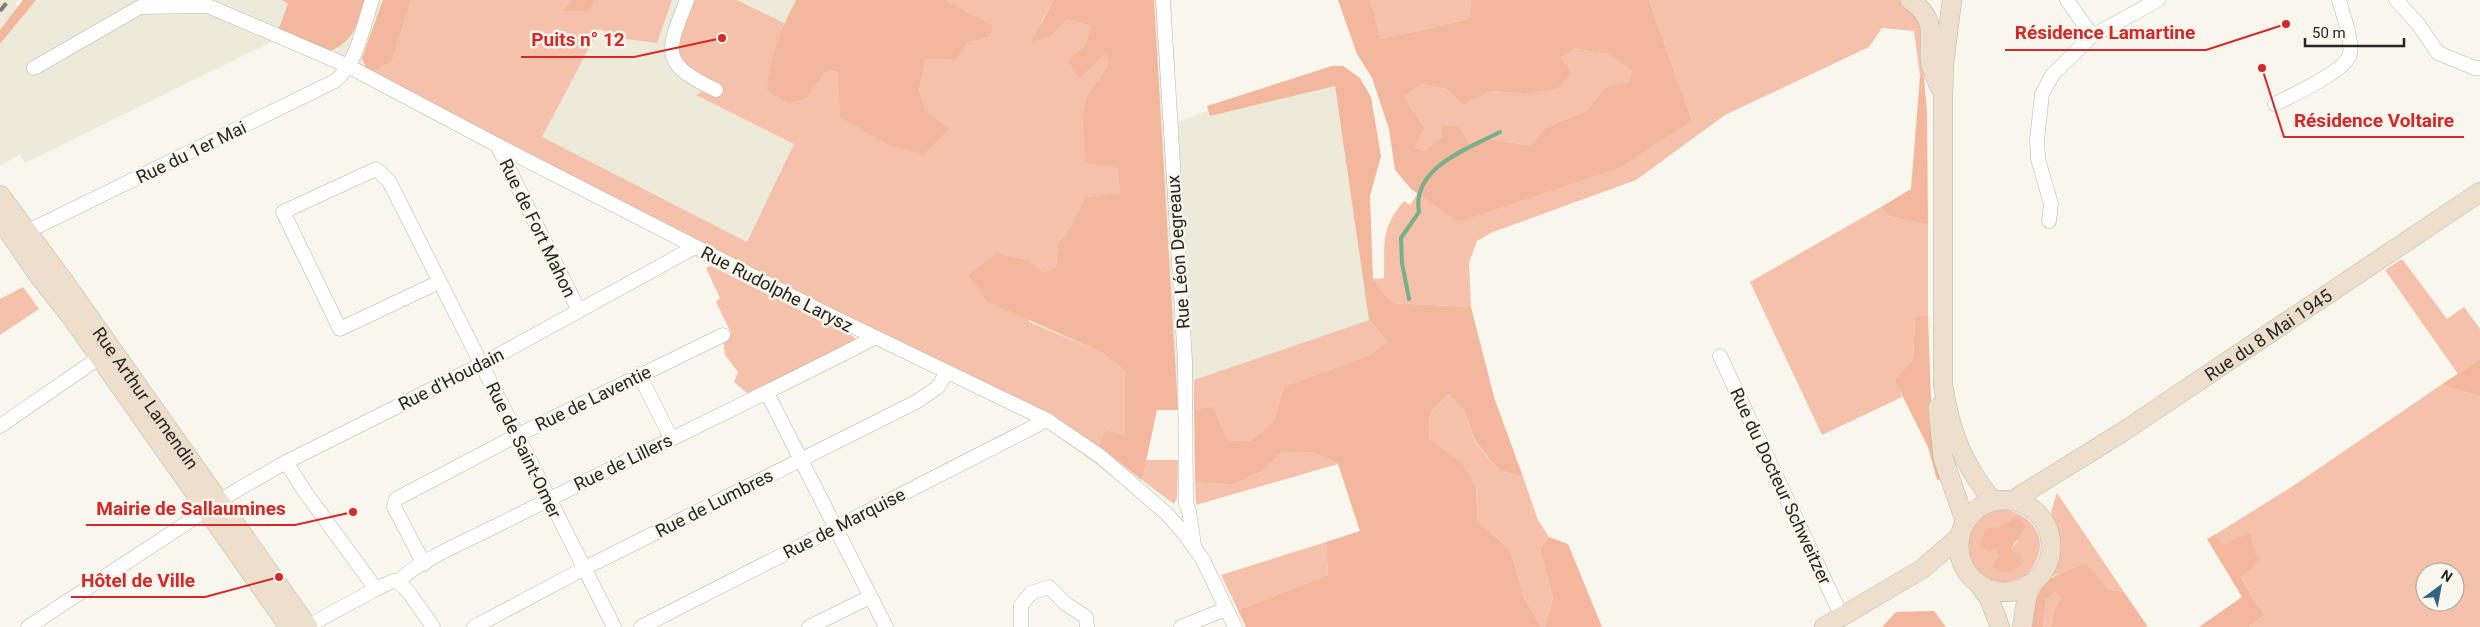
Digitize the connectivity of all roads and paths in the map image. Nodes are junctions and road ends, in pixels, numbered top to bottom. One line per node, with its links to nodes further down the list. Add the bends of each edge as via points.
1 (372, 0): 11 (street)
2 (687, 0): 14 (street, via 672,37 672,58 684,73)
3 (1163, 0): 45 (street, Rue Léon Degreaux, via 1185,361)
4 (1910, 0): 15 (main road, via 1924,12 1929,23 1932,34 1930,61)
5 (1952, 0): 15 (main road)
6 (2067, 0): 10 (street)
7 (2158, 0): 10 (street)
8 (2339, 0): 16 (street, via 2350,48 2349,58 2340,68)
9 (2396, 0): 13 (street, via 2438,53)
10 (2092, 36): 21 (street, via 2053,74 2042,94 2038,159 2052,204)
11 (348, 66): 12 (street, Rue Rudolphe Larysz, via 208,6 140,7); 17 (street, Rue Rudolphe Larysz); 22 (street, Rue du 1er Mai, via 335,81)
12 (34, 68)
13 (2480, 68)
14 (716, 90)
15 (1943, 96): 33 (main road)
16 (2275, 104)
17 (497, 145): 23 (street, Rue Rudolphe Larysz); 25 (street, Rue de Fort Mahon)
18 (2480, 192): 41 (main road, Rue du 8 Mai 1945)
19 (0, 196): 22 (main road, Rue Arthur Lamendin)
20 (0, 219): 22 (main road, Rue Arthur Lamendin)
21 (2049, 221)
22 (20, 235): 29 (main road, Rue Arthur Lamendin); 46 (main road, Rue Arthur Lamendin)
23 (695, 247): 25 (street, Rue d'Houdain); 27 (street, Rue Rudolphe Larysz)
24 (439, 282): 24 (street, Rue de Saint-Omer, via 340,329 283,212 376,169 389,181); 30 (street, Rue de Saint-Omer)
25 (579, 311): 30 (street, Rue d'Houdain)
26 (722, 335): 32 (street, Rue de Laventie)
27 (874, 338): 31 (street, Rue Rudolphe Larysz); 34 (street, Rue de Lillers)
28 (1720, 356): 61 (street, Rue du Docteur Schweitzer)
29 (100, 357): 36 (street); 46 (main road, Rue Arthur Lamendin)
30 (482, 364): 37 (street, Rue de Saint-Omer); 40 (street, Rue d'Houdain)
31 (947, 372): 35 (street, Rue Rudolphe Larysz); 39 (street, Rue de Lumbres, via 938,387 916,402)
32 (639, 374): 37 (street, Rue de Laventie); 38 (street)
33 (1943, 385): 44 (main road, via 1962,456); 50 (main road, via 1938,413 1943,458)
34 (767, 393): 38 (street, Rue de Lillers); 39 (street)
35 (1047, 420): 48 (street, Rue Rudolphe Larysz, via 1100,456); 49 (street, Rue de Marquise)
36 (0, 426)
37 (516, 436): 42 (street, Rue de Saint-Omer); 52 (street, Rue de Laventie, via 396,499 394,507)
38 (671, 438): 42 (street, Rue de Lillers)
39 (801, 458): 49 (street); 53 (street, Rue de Lumbres)
40 (286, 462): 46 (street, Rue d'Houdain); 58 (street)
41 (2055, 476): 43 (main road, Rue du 8 Mai 1945); 47 (main road, Rue du 8 Mai 1945, via 2044,496)
42 (549, 499): 52 (street, Rue de Lillers); 53 (street, Rue de Saint-Omer)
43 (2013, 500): 44 (main road); 47 (main road, via 2030,507)
44 (1993, 501): 50 (main road, via 1977,509)
45 (1186, 504): 48 (street); 51 (street, Rue Léon Degreaux)
46 (213, 507): 62 (main road, Rue Arthur Lamendin); 63 (street, Rue d'Houdain)
47 (2040, 516): 57 (main road, via 2047,527 2050,556 2045,569)
48 (1172, 518): 51 (street, Rue Rudolphe Larysz)
49 (834, 528): 59 (street); 67 (street, Rue de Marquise)
50 (1962, 529): 54 (main road); 55 (main road, via 1958,547 1960,559)
51 (1191, 542): 60 (street, Rue Léon Degreaux)
52 (424, 564): 56 (street, Rue de Lillers)
53 (583, 569): 65 (street, Rue de Lumbres); 66 (street, Rue de Saint-Omer)
54 (1922, 569): 55 (main road, via 1943,568); 61 (main road)
55 (1976, 581): 57 (main road, via 1990,589 2011,592); 75 (main road, via 1989,598)
56 (399, 582): 58 (street, Rue de Lillers, via 393,581); 64 (street)
57 (2029, 584): 76 (main road)
58 (376, 589): 62 (street, Rue de Lillers)
59 (870, 597): 68 (street); 69 (street)
60 (1226, 608): 72 (street); 73 (street, Rue Léon Degreaux)
61 (1842, 617): 74 (main road)
62 (295, 626)
63 (28, 627)
64 (433, 627)
65 (474, 627)
66 (614, 627)
67 (641, 627)
68 (809, 627)
69 (886, 627)
70 (1021, 627): 71 (street, via 1021,605 1031,593 1049,587 1086,617)
71 (1087, 627)
72 (1181, 627)
73 (1235, 627)
74 (1824, 627)
75 (2000, 627)
76 (2022, 627)

